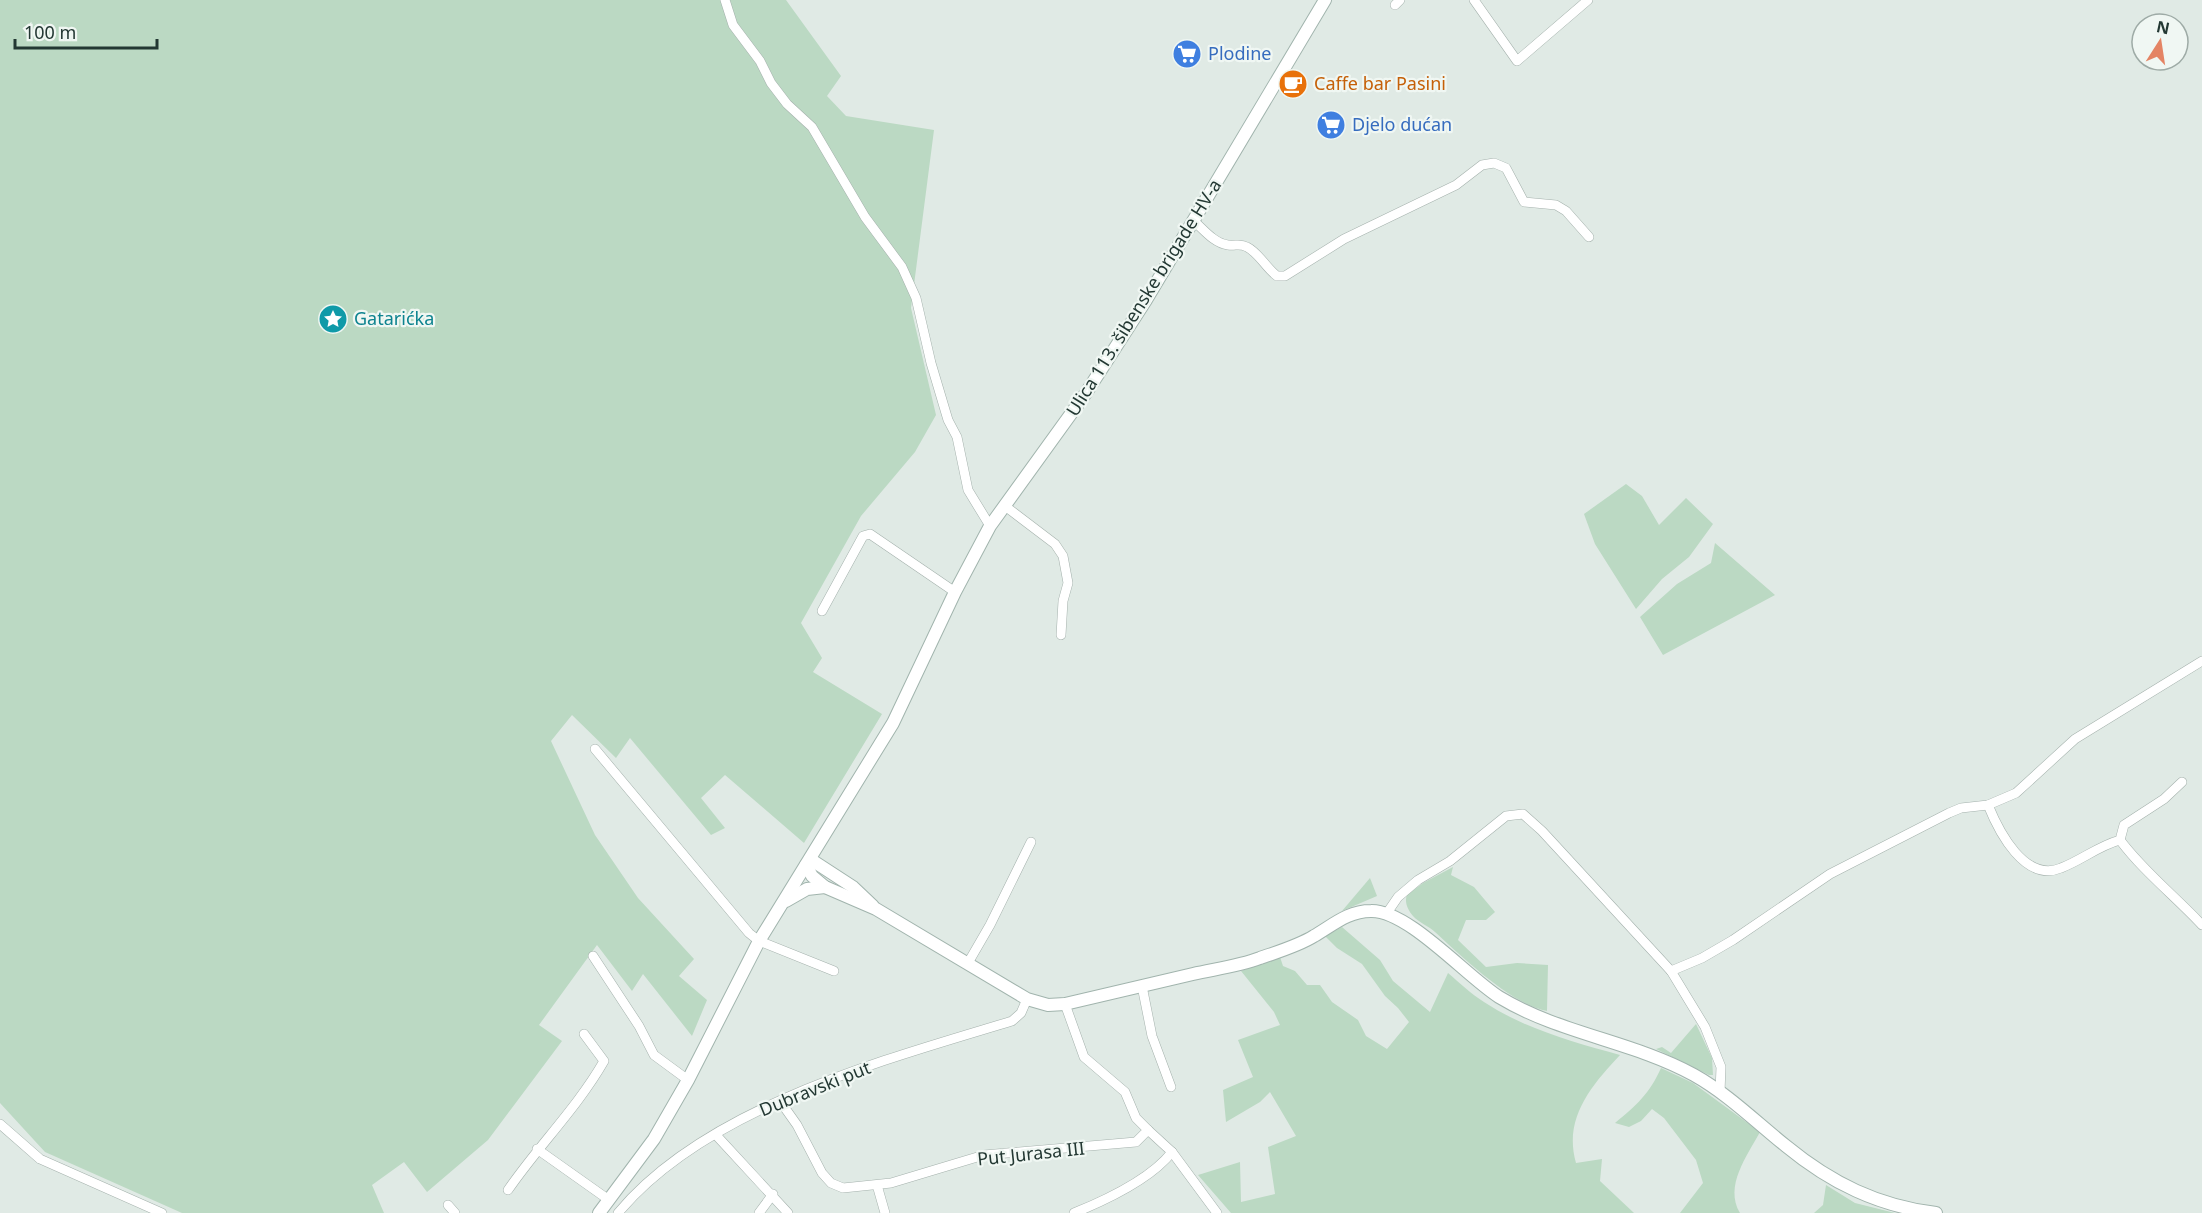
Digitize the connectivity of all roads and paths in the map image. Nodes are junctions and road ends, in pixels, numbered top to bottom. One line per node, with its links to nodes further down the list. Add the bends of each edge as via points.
1 (725, 0): 8 (street, via 733,26 787,104 812,127 866,217 902,267 916,298 948,420 957,437 968,490)
2 (1325, 0): 5 (main road, Ulica 113. šibenske brigade HV-a)
3 (1474, 0): 4 (street, via 1517,61)
4 (1588, 0)
5 (1194, 221): 6 (street, via 1217,242 1239,243 1249,248 1271,272 1284,276 1344,239 1456,185 1482,165 1494,163 1506,168 1524,202 1556,205); 7 (main road, Ulica 113. šibenske brigade HV-a, via 1086,393)
6 (1589, 237)
7 (1005, 506): 8 (main road, Ulica 113. šibenske brigade HV-a); 11 (street, via 1055,544 1063,556 1068,583)
8 (990, 526): 9 (main road, Ulica 113. šibenske brigade HV-a)
9 (955, 592): 10 (street, via 870,534 863,536); 18 (main road, Ulica 113. šibenske brigade HV-a, via 893,723)
10 (822, 611)
11 (1061, 635)
12 (2202, 660): 15 (street, via 2075,739 2016,793)
13 (595, 748): 24 (street, via 736,920)
14 (2182, 782): 16 (street, via 2124,825)
15 (1988, 805): 16 (street, via 1999,830 2037,869 2059,870); 27 (street, via 1948,813 1830,874 1733,940)
16 (2120, 840): 23 (street, via 2138,863)
17 (1031, 842): 26 (street)
18 (808, 862): 19 (main road, via 812,876); 20 (main road, Ulica 113. šibenske brigade HV-a); 21 (main road, via 853,886)
19 (825, 887): 20 (main road, via 797,893); 21 (main road)
20 (781, 906): 24 (main road, Ulica 113. šibenske brigade HV-a)
21 (876, 909): 26 (main road)
22 (1387, 913): 27 (street, via 1418,880 1450,861 1506,816 1523,814); 29 (main road, via 1351,914 1312,938 1257,959); 35 (main road, via 1407,923 1486,988 1516,1007 1666,1061)
23 (2202, 925)
24 (759, 941): 28 (street); 33 (main road, Ulica 113. šibenske brigade HV-a)
25 (592, 956): 33 (street, via 654,1055)
26 (968, 963): 30 (main road)
27 (1671, 971): 35 (street, via 1705,1027 1720,1067)
28 (834, 972)
29 (1142, 986): 31 (main road); 34 (street, via 1152,1036)
30 (1027, 999): 31 (main road, via 1048,1005); 36 (street, Dubravski put, via 1012,1021 840,1076)
31 (1065, 1004): 38 (street, via 1084,1057 1125,1092 1136,1118)
32 (584, 1034): 40 (street, via 604,1061 575,1108)
33 (688, 1080): 45 (main road, Ulica 113. šibenske brigade HV-a, via 654,1139)
34 (1171, 1087)
35 (1720, 1092): 56 (main road, via 1837,1183 1896,1206)
36 (780, 1101): 39 (street, Dubravski put); 42 (street, Put Jurasa III, via 831,1183 843,1188)
37 (0, 1124): 47 (street, via 40,1159)
38 (1148, 1130): 41 (street); 42 (street, Put Jurasa III, via 1136,1142 984,1155)
39 (716, 1135): 44 (street); 50 (street, Dubravski put, via 639,1188)
40 (537, 1149): 43 (street); 45 (street)
41 (1172, 1152): 54 (street, via 1163,1164 1101,1202); 55 (street)
42 (877, 1185): 53 (street)
43 (508, 1190)
44 (773, 1194): 51 (street); 52 (street)
45 (609, 1200): 49 (main road, Ulica 113. šibenske brigade HV-a)
46 (448, 1205): 48 (street)
47 (162, 1213)
48 (455, 1213)
49 (599, 1213)
50 (618, 1213)
51 (759, 1213)
52 (788, 1213)
53 (885, 1213)
54 (1074, 1213)
55 (1217, 1213)
56 (1936, 1213)

